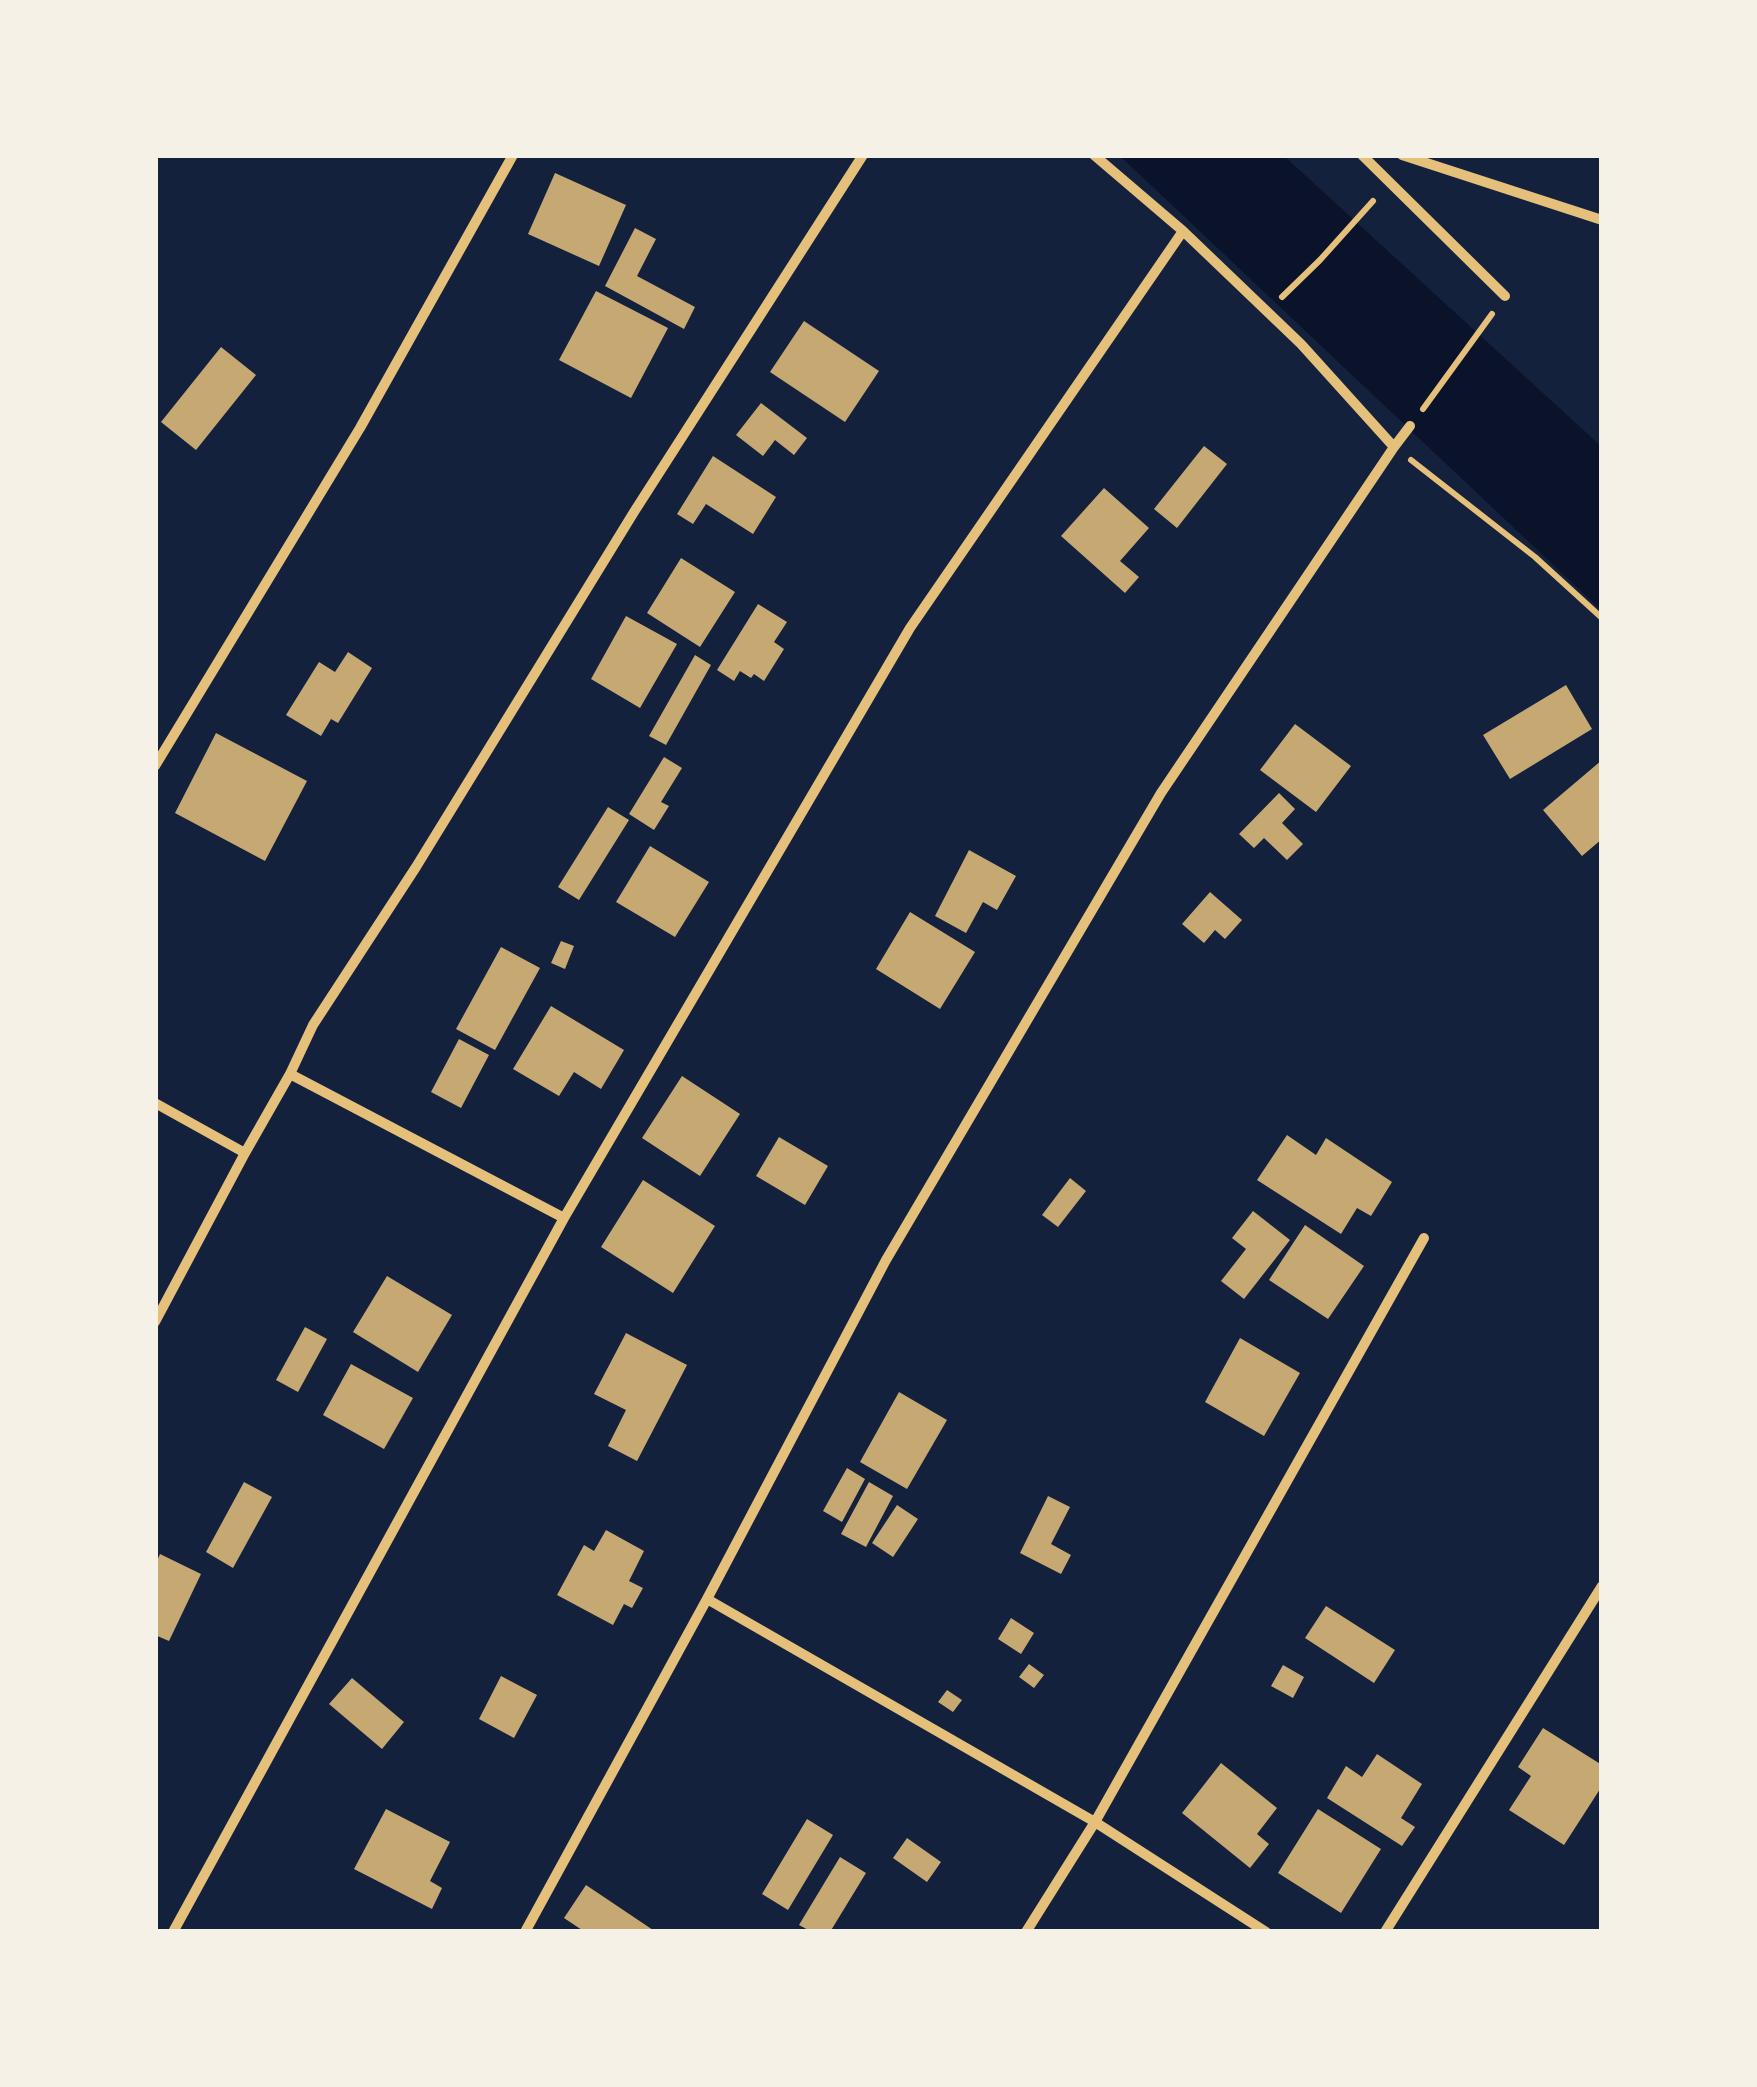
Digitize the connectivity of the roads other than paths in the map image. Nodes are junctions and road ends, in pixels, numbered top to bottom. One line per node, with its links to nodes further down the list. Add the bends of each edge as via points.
1 (513, 155): 11 (street, via 360,428)
2 (863, 155): 12 (street, via 312,1025)
3 (1094, 155): 7 (street)
4 (1362, 155): 8 (street)
5 (1402, 155): 6 (street)
6 (1602, 220)
7 (1182, 231): 10 (street, via 1302,344); 15 (street, via 910,628)
8 (1504, 296)
9 (1410, 426): 10 (street)
10 (1394, 446): 19 (street, via 1161,793 886,1260)
11 (155, 766)
12 (290, 1074): 14 (street); 15 (street)
13 (155, 1104): 14 (street)
14 (245, 1153): 17 (street)
15 (564, 1218): 21 (street)
16 (1424, 1238): 20 (street)
17 (155, 1322)
18 (1602, 1586): 25 (street)
19 (707, 1599): 20 (street); 22 (street)
20 (1096, 1822): 23 (street); 24 (street)
21 (172, 1932)
22 (525, 1932)
23 (1026, 1932)
24 (1266, 1932)
25 (1385, 1932)

